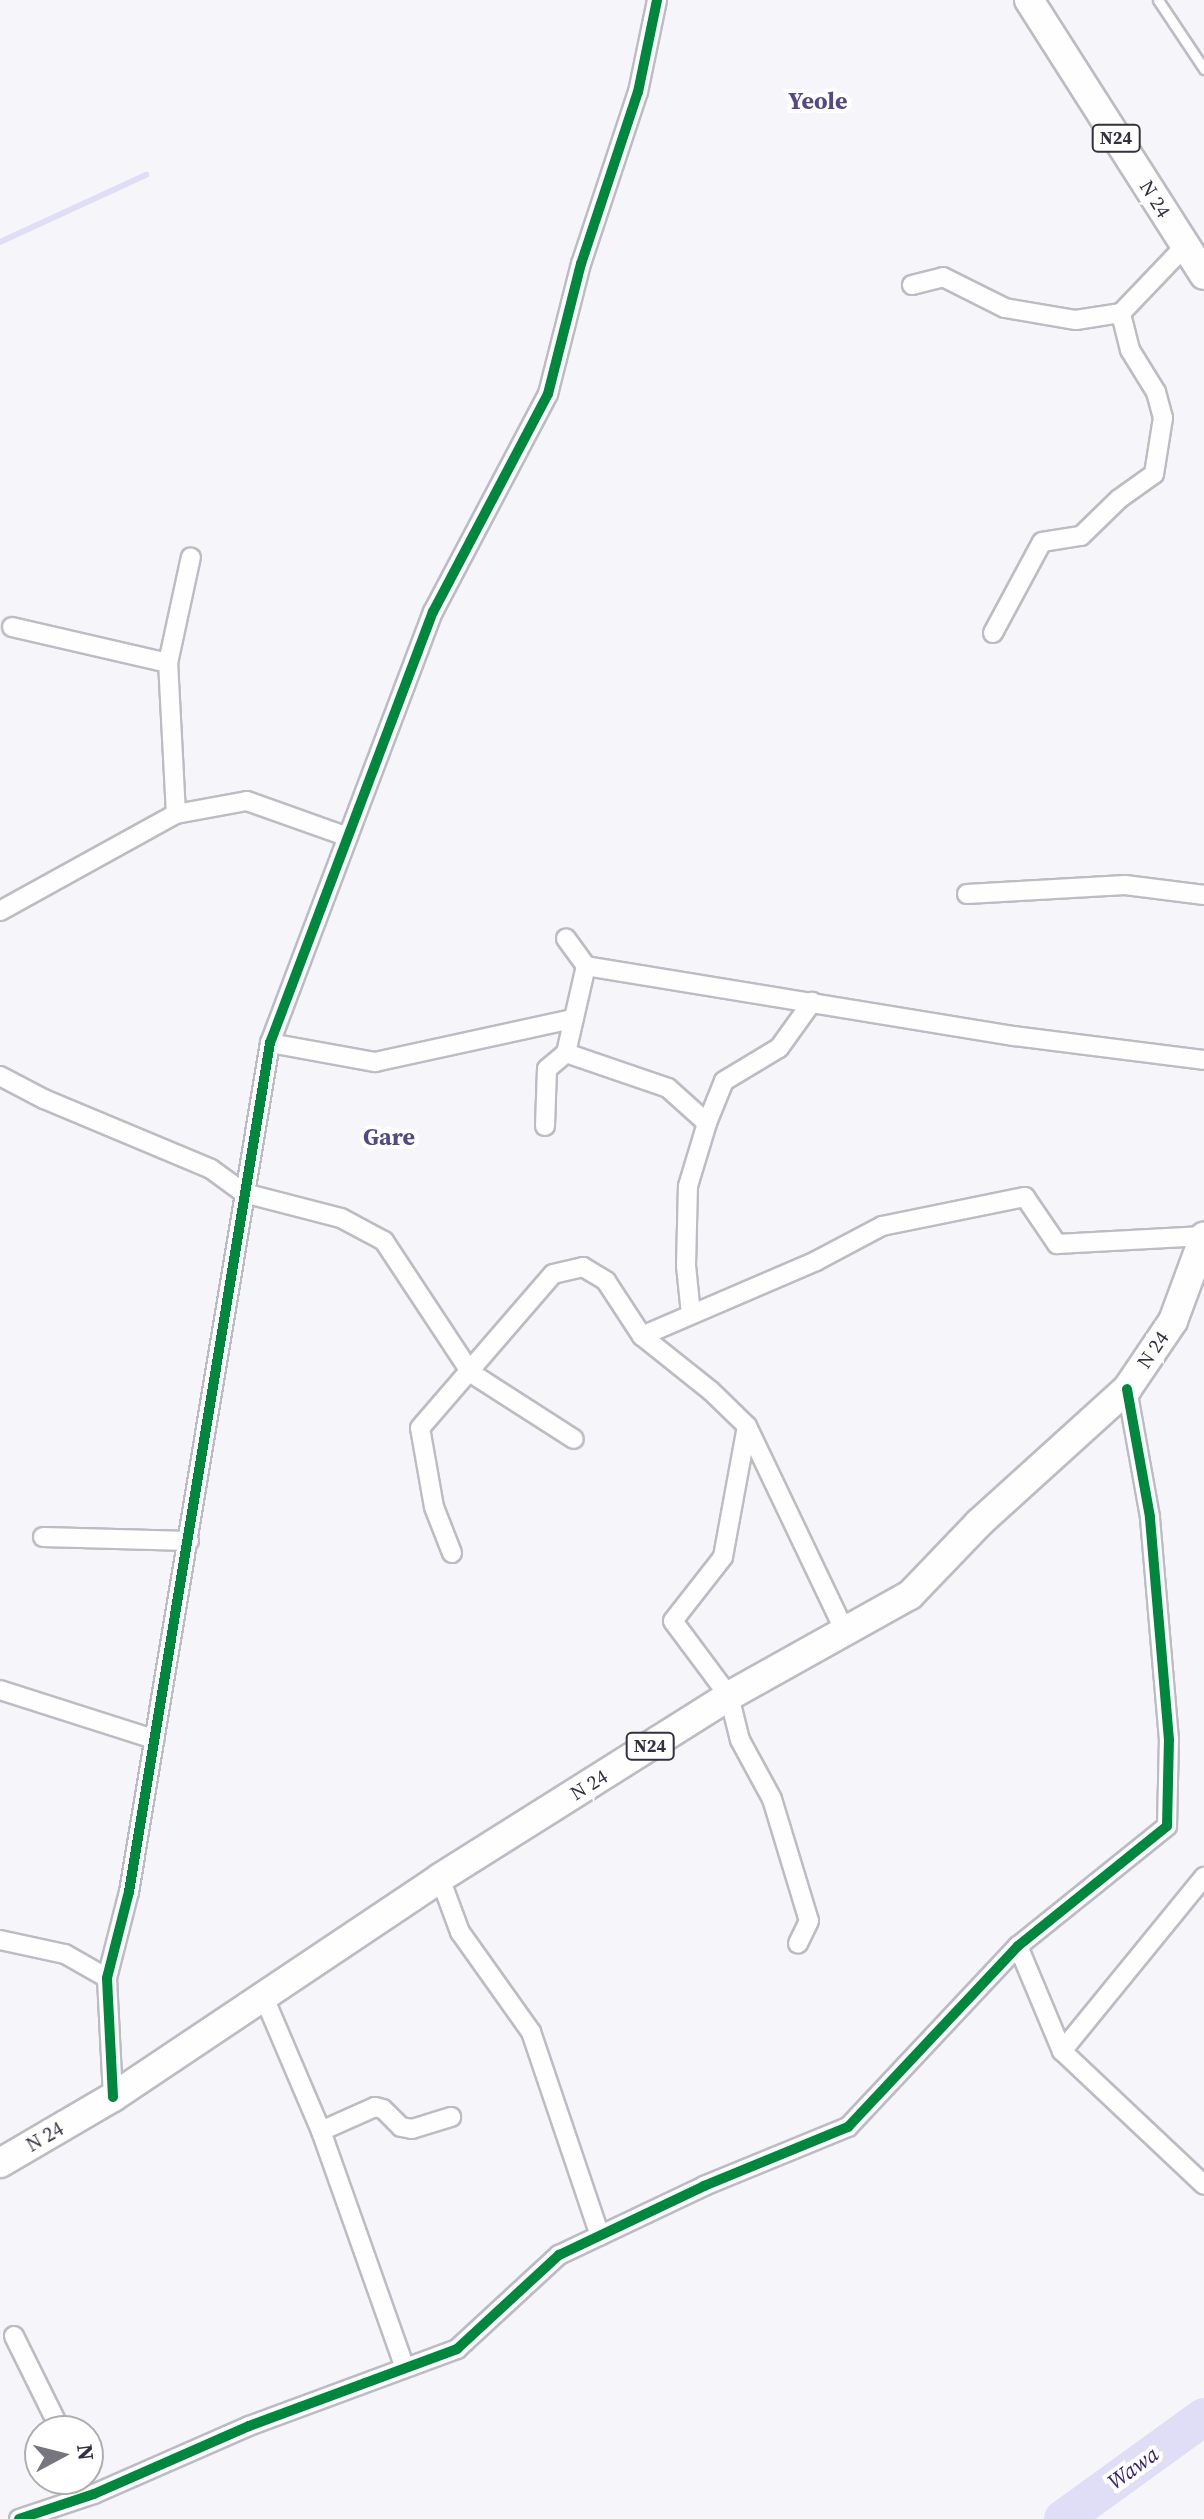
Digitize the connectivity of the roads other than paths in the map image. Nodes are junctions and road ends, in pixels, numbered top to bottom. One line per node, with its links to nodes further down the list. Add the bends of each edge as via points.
1 (657, 0): 14 (street, via 638,92 581,264 548,394 433,612)
2 (1029, 0): 5 (main road, N 24 / N24)
3 (1158, 0): 4 (lane)
4 (1204, 69)
5 (1185, 246): 6 (main road, N 24 / N24); 8 (street)
6 (1204, 275)
7 (912, 285): 8 (street, via 943,277 1005,308 1076,320)
8 (1121, 313): 11 (street, via 1130,350 1156,392 1163,418 1154,474 1081,536 1042,542)
9 (191, 557): 12 (street)
10 (12, 627): 12 (street)
11 (993, 633)
12 (168, 663): 13 (street)
13 (176, 814): 14 (street, via 247,801); 17 (street)
14 (348, 837): 22 (street)
15 (967, 894): 16 (street, via 1125,885)
16 (1204, 895)
17 (0, 911)
18 (566, 938): 19 (street)
19 (586, 966): 20 (street); 21 (street)
20 (812, 1002): 24 (street, via 1014,1036); 26 (street, via 779,1048 724,1081)
21 (573, 1019): 22 (street, via 375,1062); 23 (street)
22 (270, 1043): 28 (street)
23 (566, 1053): 26 (street, via 668,1088); 27 (street, via 547,1069)
24 (1204, 1060)
25 (0, 1076): 28 (street, via 211,1169)
26 (707, 1123): 30 (street, via 688,1186)
27 (545, 1126)
28 (244, 1193): 32 (street, via 341,1218 384,1241); 37 (street)
29 (1204, 1237): 30 (street, via 1057,1244 1025,1197 882,1226 816,1261); 33 (main road, N 24 / N24, via 1173,1321)
30 (691, 1314): 31 (street)
31 (642, 1336): 32 (street, via 606,1281 583,1267 553,1274); 34 (street)
32 (471, 1373): 35 (street); 38 (street, via 420,1428 434,1507)
33 (1127, 1389): 39 (main road, N 24 / N24, via 979,1523 910,1595); 47 (street, via 1150,1517 1169,1740 1167,1826)
34 (747, 1426): 39 (street); 41 (street, via 723,1557 673,1621)
35 (574, 1439)
36 (43, 1537): 37 (street)
37 (189, 1541): 42 (street)
38 (452, 1553)
39 (844, 1629): 41 (main road, N 24 / N24)
40 (0, 1690): 42 (street)
41 (729, 1696): 44 (main road, N 24 / N24); 46 (street, via 740,1740 772,1799 809,1921)
42 (154, 1739): 48 (street, via 129,1892)
43 (1204, 1877): 50 (street)
44 (440, 1878): 49 (main road, N 24 / N24); 56 (street, via 460,1932 531,2032)
45 (0, 1940): 48 (street, via 65,1954)
46 (798, 1944)
47 (1018, 1946): 50 (street); 56 (street, via 848,2127)
48 (107, 1978): 51 (street)
49 (263, 1995): 51 (main road, N 24 / N24); 53 (street)
50 (1062, 2051): 55 (street)
51 (113, 2097): 54 (main road, N 24 / N24)
52 (451, 2117): 53 (street, via 412,2129 375,2107)
53 (321, 2131): 58 (street)
54 (0, 2163)
55 (1204, 2185)
56 (600, 2236): 58 (street, via 559,2255 457,2349)
57 (14, 2336): 59 (street)
58 (405, 2368): 60 (street)
59 (53, 2415)
60 (104, 2481)
61 (71, 2495): 62 (street)
62 (19, 2519)

